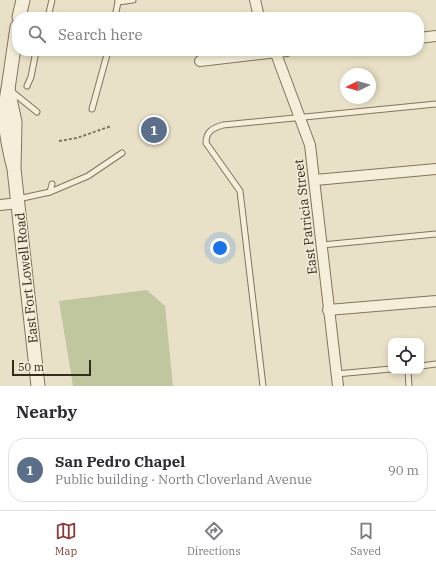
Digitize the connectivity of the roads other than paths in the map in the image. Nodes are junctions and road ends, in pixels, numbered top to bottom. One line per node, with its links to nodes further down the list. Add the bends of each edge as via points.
1 (23, 0): 6 (street)
2 (52, 0): 7 (lane)
3 (133, 0): 5 (lane)
4 (255, 0): 9 (street)
5 (118, 1): 8 (lane)
6 (20, 12)
7 (49, 12)
8 (116, 12)
9 (258, 12)
10 (436, 36): 11 (street)
11 (424, 37)
12 (13, 56): 19 (street, East Fort Lowell Road)
13 (35, 56): 18 (lane)
14 (107, 56): 21 (lane)
15 (242, 56): 17 (street)
16 (277, 56): 23 (street, East Patricia Street)
17 (200, 61)
18 (27, 86)
19 (8, 89): 22 (lane); 29 (street, East Fort Lowell Road, via 15,122 14,170)
20 (436, 104): 23 (lane)
21 (92, 109)
22 (37, 112)
23 (300, 117): 26 (street, East Patricia Street, via 310,145); 41 (lane, via 223,125 212,128 206,139 211,152 240,191)
24 (122, 153): 28 (lane, via 88,176)
25 (436, 169): 26 (street)
26 (315, 180): 32 (street, East Patricia Street)
27 (52, 184): 28 (lane)
28 (50, 192): 29 (lane)
29 (17, 201): 30 (street); 40 (street, East Fort Lowell Road)
30 (0, 205)
31 (436, 234): 32 (lane)
32 (322, 246): 34 (street, East Patricia Street)
33 (436, 301): 34 (street)
34 (328, 310): 38 (street, East Patricia Street)
35 (436, 364): 36 (lane)
36 (424, 366)
37 (388, 369): 38 (lane)
38 (336, 374): 42 (street, East Patricia Street)
39 (408, 374): 43 (lane)
40 (38, 386)
41 (263, 386)
42 (338, 386)
43 (409, 386)

